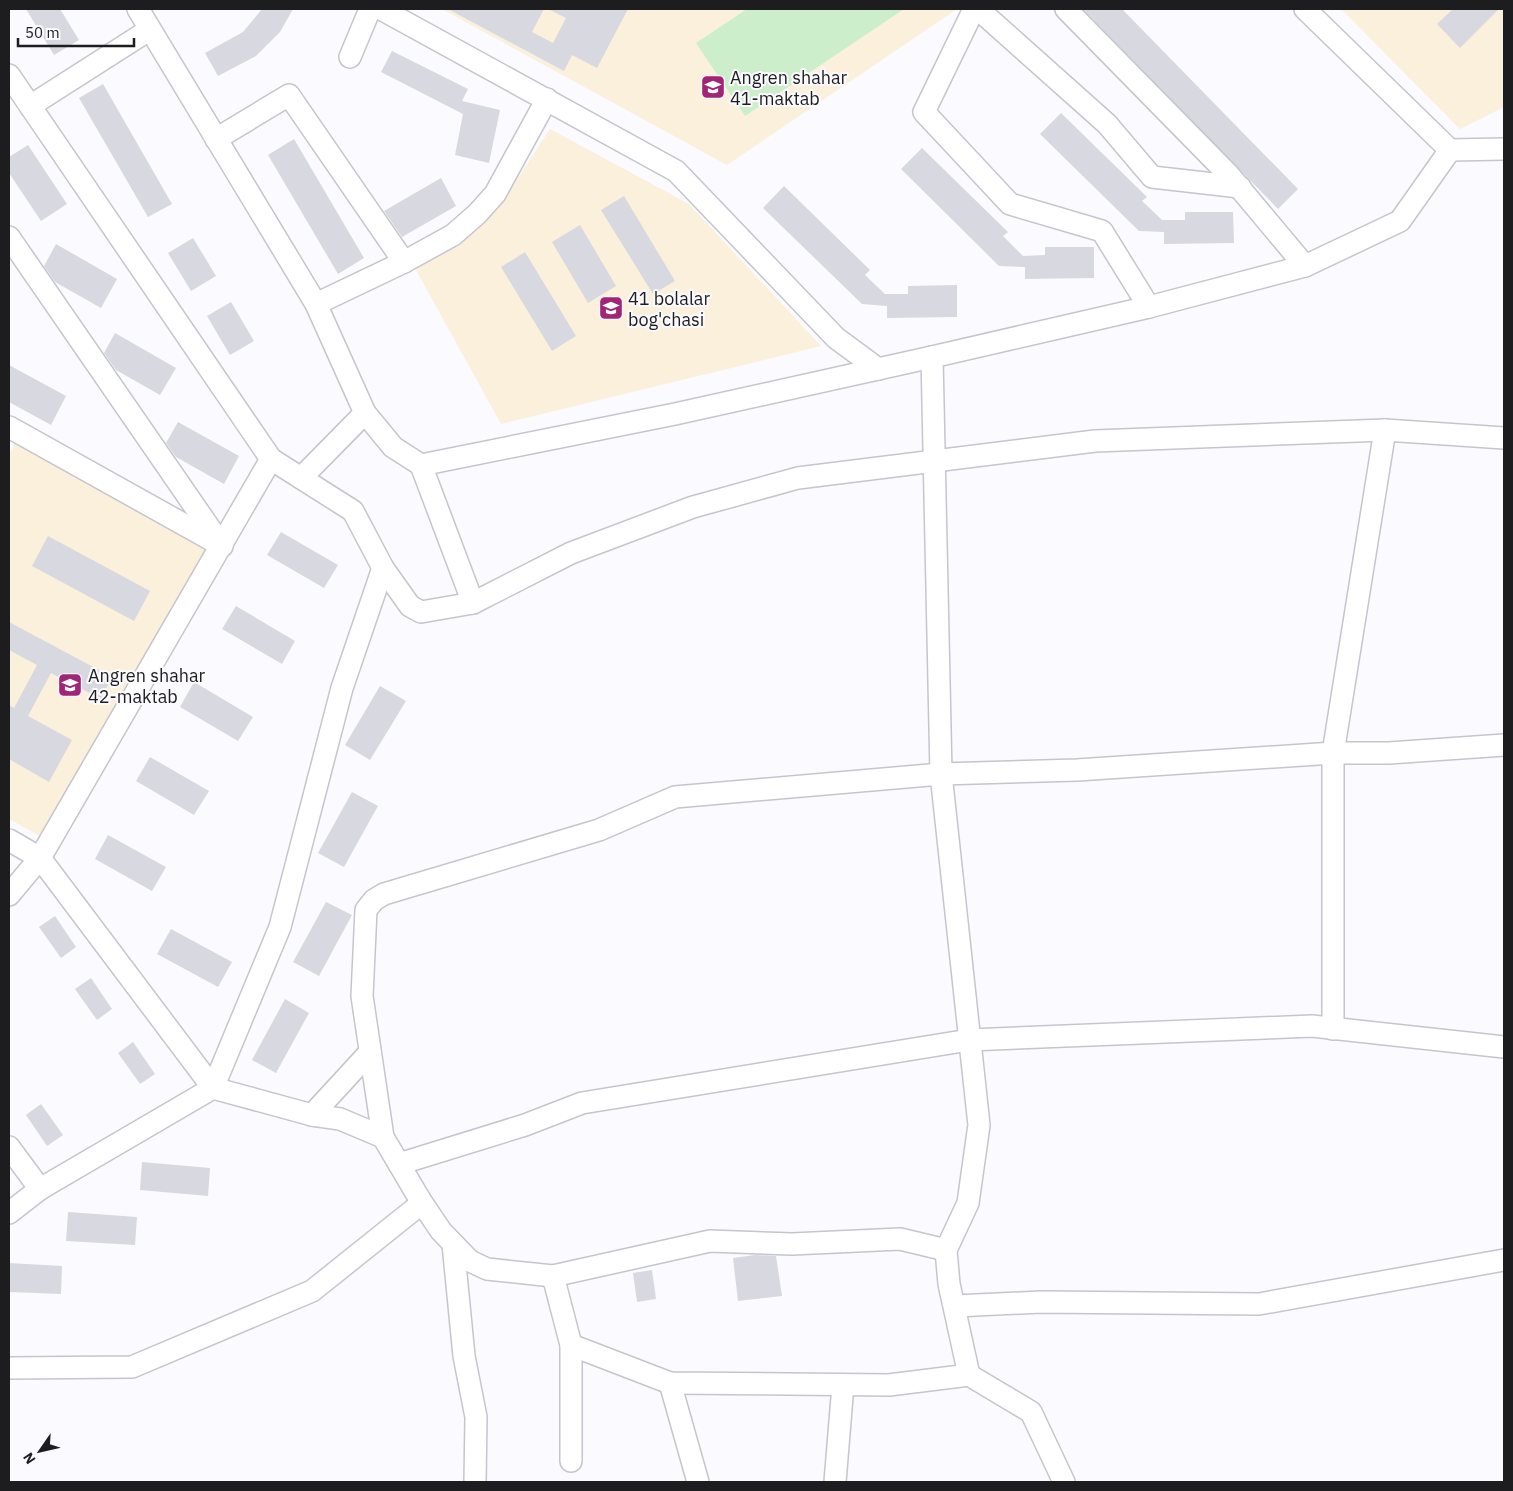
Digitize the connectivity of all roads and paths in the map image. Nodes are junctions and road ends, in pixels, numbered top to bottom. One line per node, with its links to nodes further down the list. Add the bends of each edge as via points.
1 (138, 9): 8 (street)
2 (370, 9): 9 (street)
3 (381, 9): 11 (street)
4 (974, 9): 21 (street, via 924,112 1010,204 1102,231)
5 (978, 9): 16 (street, via 1107,124 1152,177)
6 (1066, 9): 16 (street)
7 (1305, 9): 14 (street)
8 (149, 30): 12 (street); 13 (street)
9 (350, 57)
10 (9, 75): 12 (street)
11 (547, 99): 18 (street, via 495,194 453,235); 23 (street, via 676,171 836,338)
12 (30, 106): 28 (street)
13 (216, 139): 18 (street, via 289,95); 20 (street)
14 (1450, 150): 15 (street); 19 (street, via 1400,221)
15 (1504, 150)
16 (1240, 187): 19 (street)
17 (9, 237): 32 (street)
18 (404, 262): 20 (street)
19 (1305, 266): 21 (street)
20 (316, 304): 24 (street)
21 (1149, 306): 22 (street)
22 (932, 357): 23 (street); 29 (street)
23 (878, 369): 30 (street, via 676,414)
24 (365, 413): 30 (street, via 393,447); 31 (street)
25 (9, 427): 32 (street)
26 (1385, 430): 27 (street); 29 (street, via 1096,440); 36 (street)
27 (1504, 438)
28 (271, 459): 31 (street); 32 (street)
29 (936, 462): 34 (street, via 798,478 693,507 571,553); 37 (street)
30 (421, 465): 34 (street)
31 (301, 478): 33 (street, via 353,511)
32 (222, 546): 39 (street)
33 (383, 568): 34 (street, via 417,611); 45 (street, via 342,688 280,927)
34 (472, 603)
35 (1504, 745): 36 (street, via 1388,753)
36 (1333, 753): 37 (street, via 1077,770); 41 (street)
37 (941, 774): 42 (street); 44 (street, via 675,797 599,830 380,896 369,904 364,914 362,996)
38 (9, 840): 39 (street)
39 (40, 858): 40 (street); 45 (street)
40 (9, 895)
41 (1333, 1029): 42 (street, via 1312,1026); 43 (street)
42 (969, 1040): 49 (street, via 582,1103); 54 (street, via 979,1125 968,1204)
43 (1504, 1047)
44 (370, 1052): 46 (street); 47 (street)
45 (213, 1088): 46 (street); 50 (street)
46 (312, 1115): 47 (street, via 340,1119)
47 (383, 1137): 49 (street)
48 (9, 1147): 50 (street)
49 (399, 1164): 51 (street)
50 (40, 1190): 52 (street)
51 (422, 1203): 53 (street); 59 (street, via 312,1291 132,1367)
52 (9, 1213)
53 (453, 1244): 56 (street, via 470,1262 487,1269); 64 (street, via 464,1356 476,1417)
54 (946, 1250): 56 (street, via 900,1239 792,1244 710,1241); 57 (street)
55 (1504, 1260): 57 (street, via 1259,1304 1041,1302)
56 (553, 1276): 58 (street)
57 (954, 1306): 60 (street)
58 (571, 1345): 61 (street); 63 (street)
59 (9, 1368)
60 (969, 1375): 62 (street, via 889,1386); 67 (street, via 1031,1412)
61 (670, 1383): 62 (street); 65 (street)
62 (843, 1385): 66 (street)
63 (571, 1461)
64 (475, 1482)
65 (698, 1482)
66 (835, 1482)
67 (1064, 1482)

